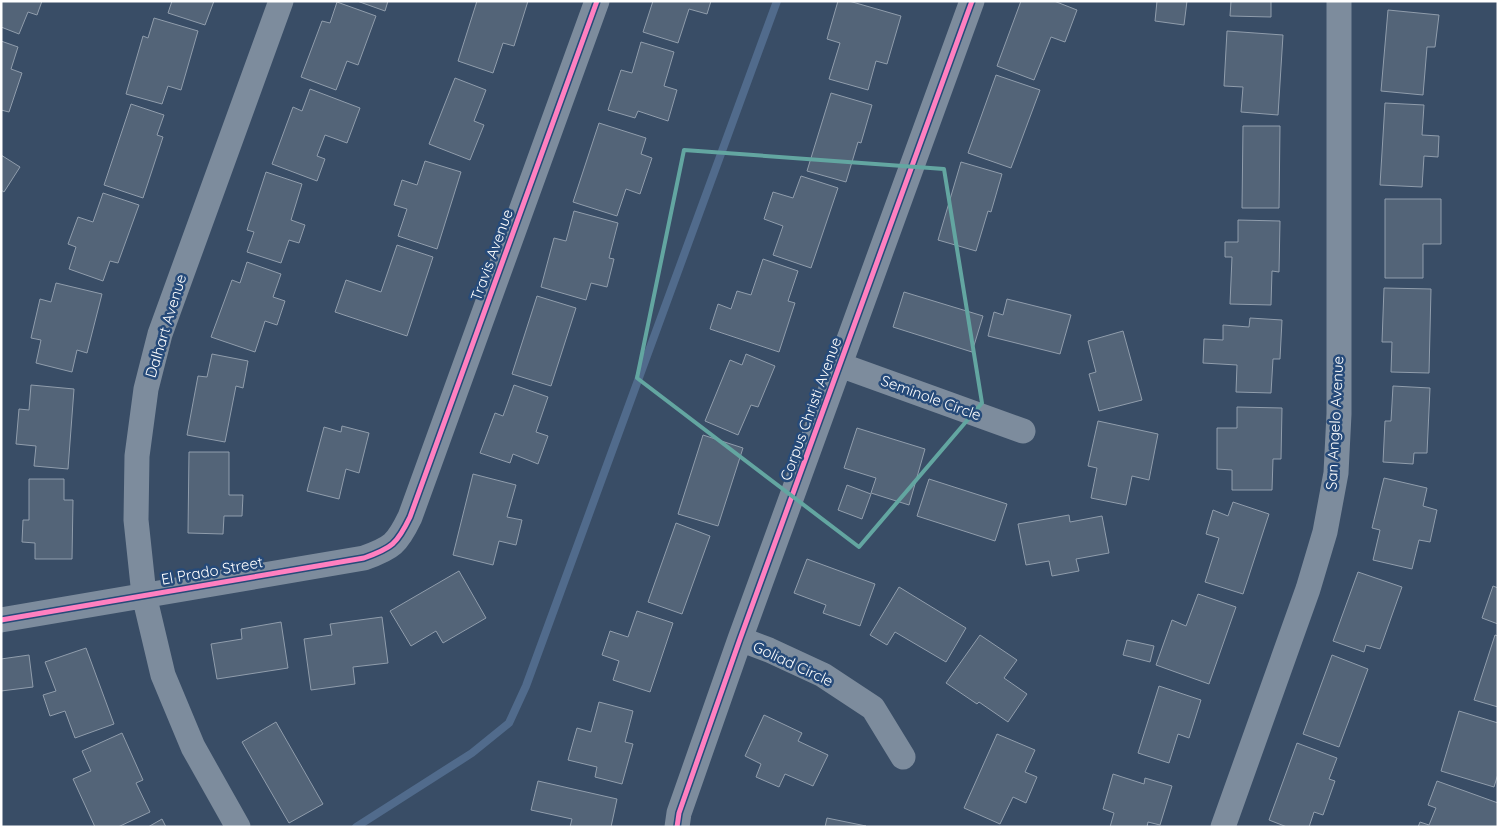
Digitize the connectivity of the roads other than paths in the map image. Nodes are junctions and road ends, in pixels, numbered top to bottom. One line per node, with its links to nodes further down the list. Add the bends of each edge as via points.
1 (281, 1): 8 (street, Dalhart Avenue, via 160,334 146,389 137,456 136,520)
2 (597, 1): 7 (street, Travis Avenue)
3 (972, 1): 5 (street, Corpus Christi Avenue)
4 (1339, 1): 14 (street, San Angelo Avenue, via 1339,414 1336,473 1325,532 1308,589)
5 (840, 365): 6 (street, Seminole Circle); 10 (street, Corpus Christi Avenue)
6 (1022, 431)
7 (410, 517): 8 (street, El Prado Street, via 400,537 384,551 364,558)
8 (144, 596): 9 (street, El Prado Street); 12 (street, Dalhart Avenue, via 163,675 192,747)
9 (1, 620)
10 (740, 639): 11 (street, Goliad Circle, via 823,675 873,708); 13 (street, Corpus Christi Avenue, via 679,813)
11 (903, 757)
12 (238, 827)
13 (677, 827)
14 (1223, 827)

